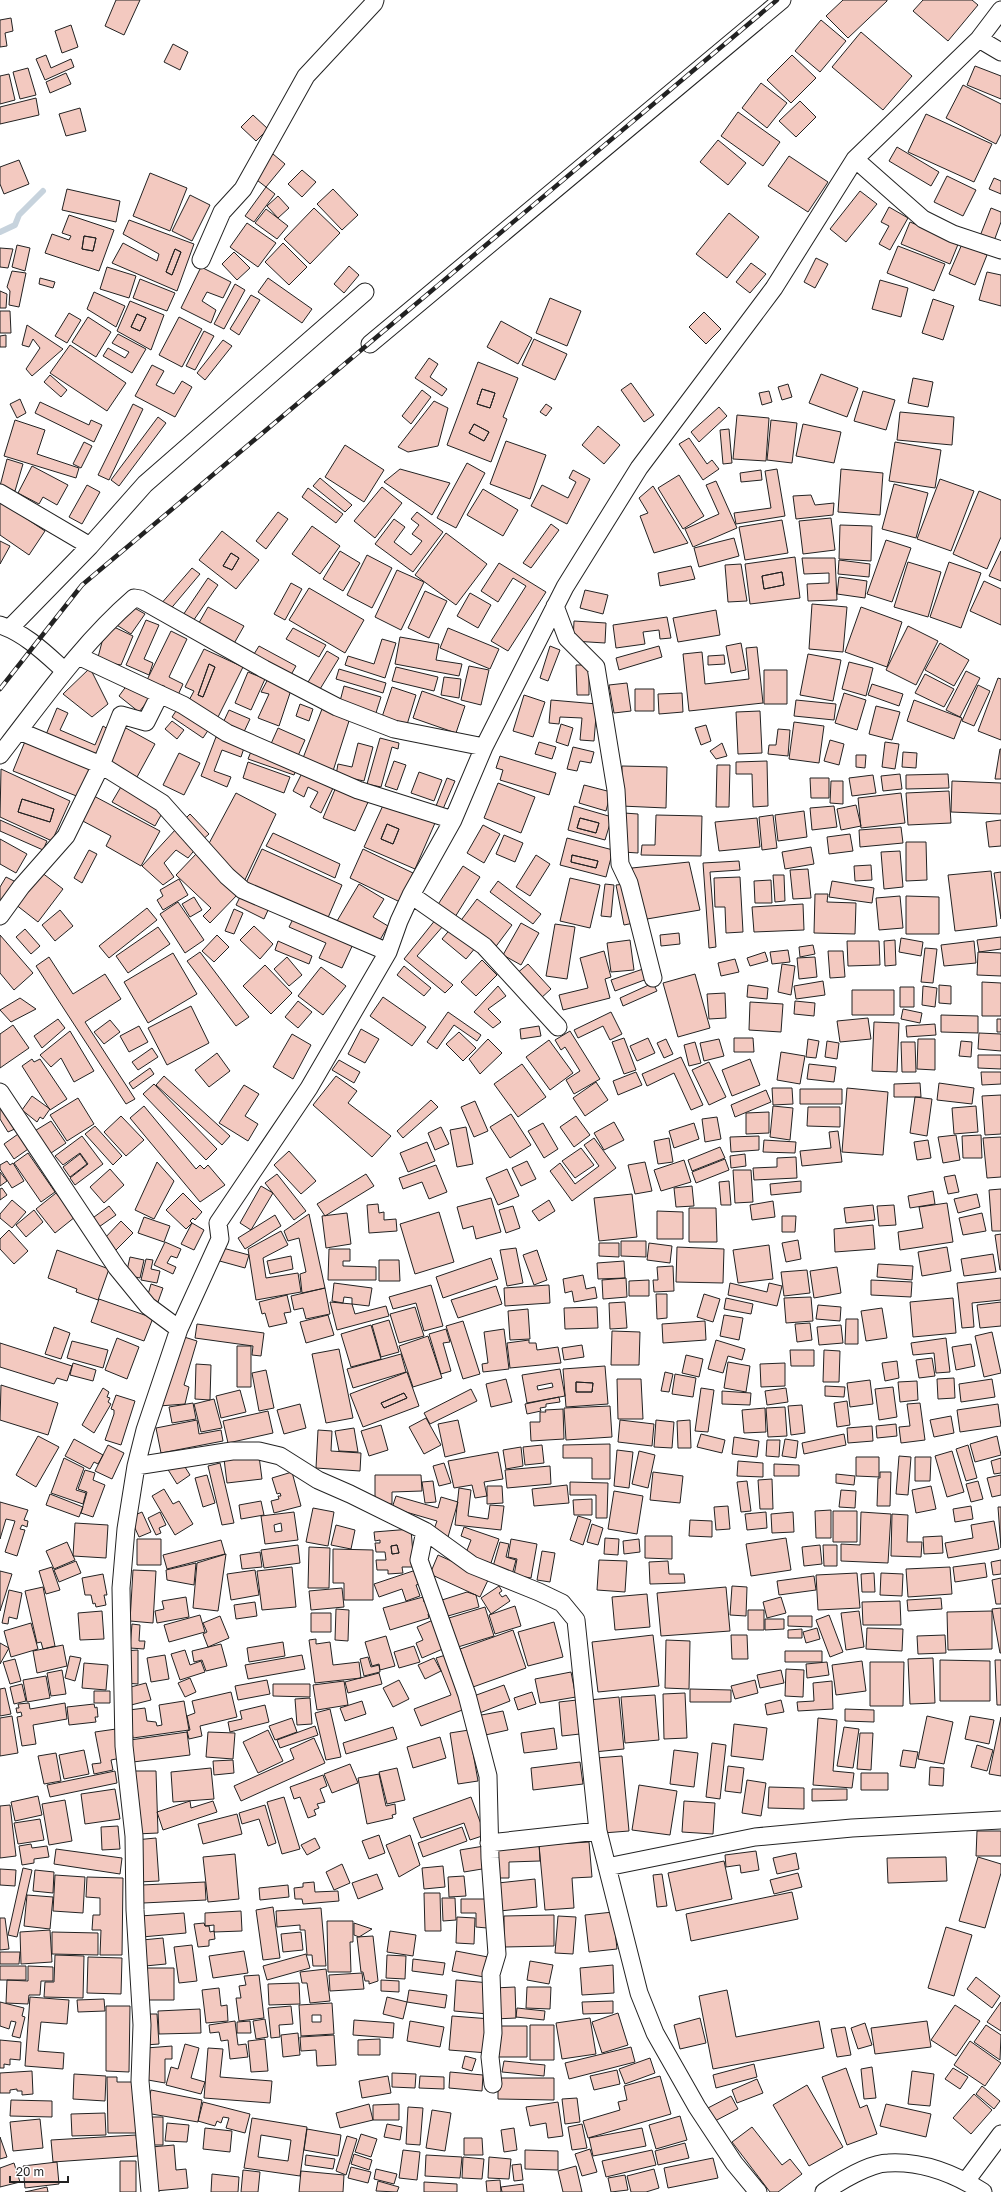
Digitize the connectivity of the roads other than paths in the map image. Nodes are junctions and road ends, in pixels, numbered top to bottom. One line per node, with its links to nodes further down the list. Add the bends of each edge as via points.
1 (375, 0): 8 (street, via 306,76 243,189 222,212)
2 (782, 0): 10 (street)
3 (1001, 10): 4 (street)
4 (979, 39): 5 (street); 6 (street)
5 (1001, 52)
6 (855, 159): 7 (street, via 923,219 953,234); 13 (street, via 774,288 639,468)
7 (1001, 250)
8 (201, 260)
9 (365, 292): 12 (street, via 145,484)
10 (370, 344)
11 (0, 494): 12 (street)
12 (90, 546): 14 (street)
13 (555, 606): 19 (street); 26 (street, via 566,638 596,667 616,790 620,864 629,882)
14 (5, 626): 16 (street, via 34,644)
15 (78, 656): 16 (street); 17 (street); 19 (street, via 115,614 134,598 140,599 264,669 337,706 394,729)
16 (66, 670): 18 (street)
17 (160, 694): 21 (street, via 146,722 121,715); 22 (street, via 183,704 227,732 358,790)
18 (19, 731): 20 (street); 21 (street)
19 (484, 748): 22 (street)
20 (0, 755)
21 (101, 765): 24 (street, via 66,836 21,887); 25 (street, via 162,802 227,876 243,890)
22 (453, 820): 23 (street)
23 (412, 895): 25 (street); 27 (street, via 484,946)
24 (0, 916)
25 (388, 952): 29 (street, via 309,1088 218,1223 220,1239)
26 (653, 978)
27 (558, 1027)
28 (0, 1092): 29 (street, via 117,1268 148,1306)
29 (179, 1329): 30 (street, via 144,1430)
30 (136, 1466): 31 (street, via 232,1451 259,1451 280,1456 318,1480); 39 (street, via 126,1529 121,1588 124,1746 134,1836 135,1910 142,2025 140,2081)
31 (425, 1531): 33 (street, via 472,1565 562,1603 576,1620); 34 (street, via 419,1560 467,1695 488,1776)
32 (1001, 1820): 35 (street, via 755,1837)
33 (598, 1831): 34 (street); 35 (street)
34 (490, 1843): 36 (street, via 497,1954 491,1974 493,2033 490,2056)
35 (607, 1867): 40 (street, via 628,1955 655,2033 734,2164)
36 (493, 2084)
37 (1001, 2134): 38 (street)
38 (966, 2181): 41 (street, via 924,2165 887,2162 845,2177); 42 (street)
39 (150, 2192)
40 (758, 2192)
41 (824, 2192)
42 (983, 2192)

